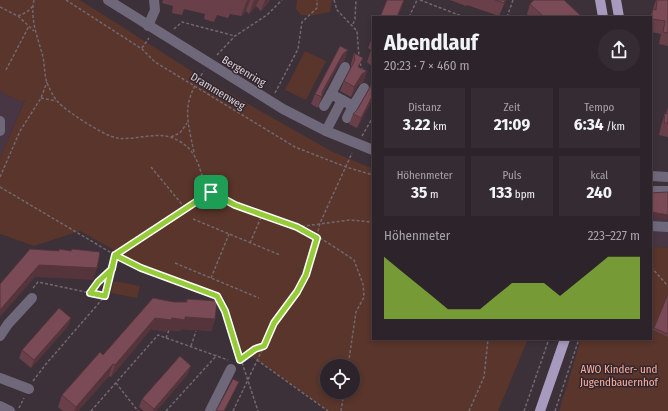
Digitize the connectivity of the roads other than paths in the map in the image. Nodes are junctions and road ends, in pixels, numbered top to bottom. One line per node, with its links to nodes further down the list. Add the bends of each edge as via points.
1 (108, 0): 7 (street, Bergenring)
2 (154, 0): 7 (street, via 155,10)
3 (600, 0): 5 (main road)
4 (616, 0): 6 (main road)
5 (603, 16)
6 (619, 16)
7 (151, 28): 17 (street, Bergenring, via 271,102)
8 (345, 67): 10 (street)
9 (364, 88): 13 (street)
10 (331, 94): 11 (street); 12 (street)
11 (342, 100): 13 (street); 17 (street)
12 (324, 106)
13 (353, 106): 14 (street)
14 (347, 118)
15 (0, 121): 16 (street)
16 (0, 131)
17 (326, 131): 18 (street, Bergenring)
18 (372, 150)
19 (652, 176): 20 (street)
20 (668, 177)
21 (652, 191): 22 (street)
22 (668, 191)
23 (652, 226): 24 (street)
24 (668, 228)
25 (31, 294): 26 (street)
26 (0, 336)
27 (565, 340): 34 (main road)
28 (231, 369): 33 (street)
29 (0, 378): 30 (street)
30 (29, 389)
31 (0, 406): 32 (street)
32 (10, 411)
33 (210, 411)
34 (540, 411)

